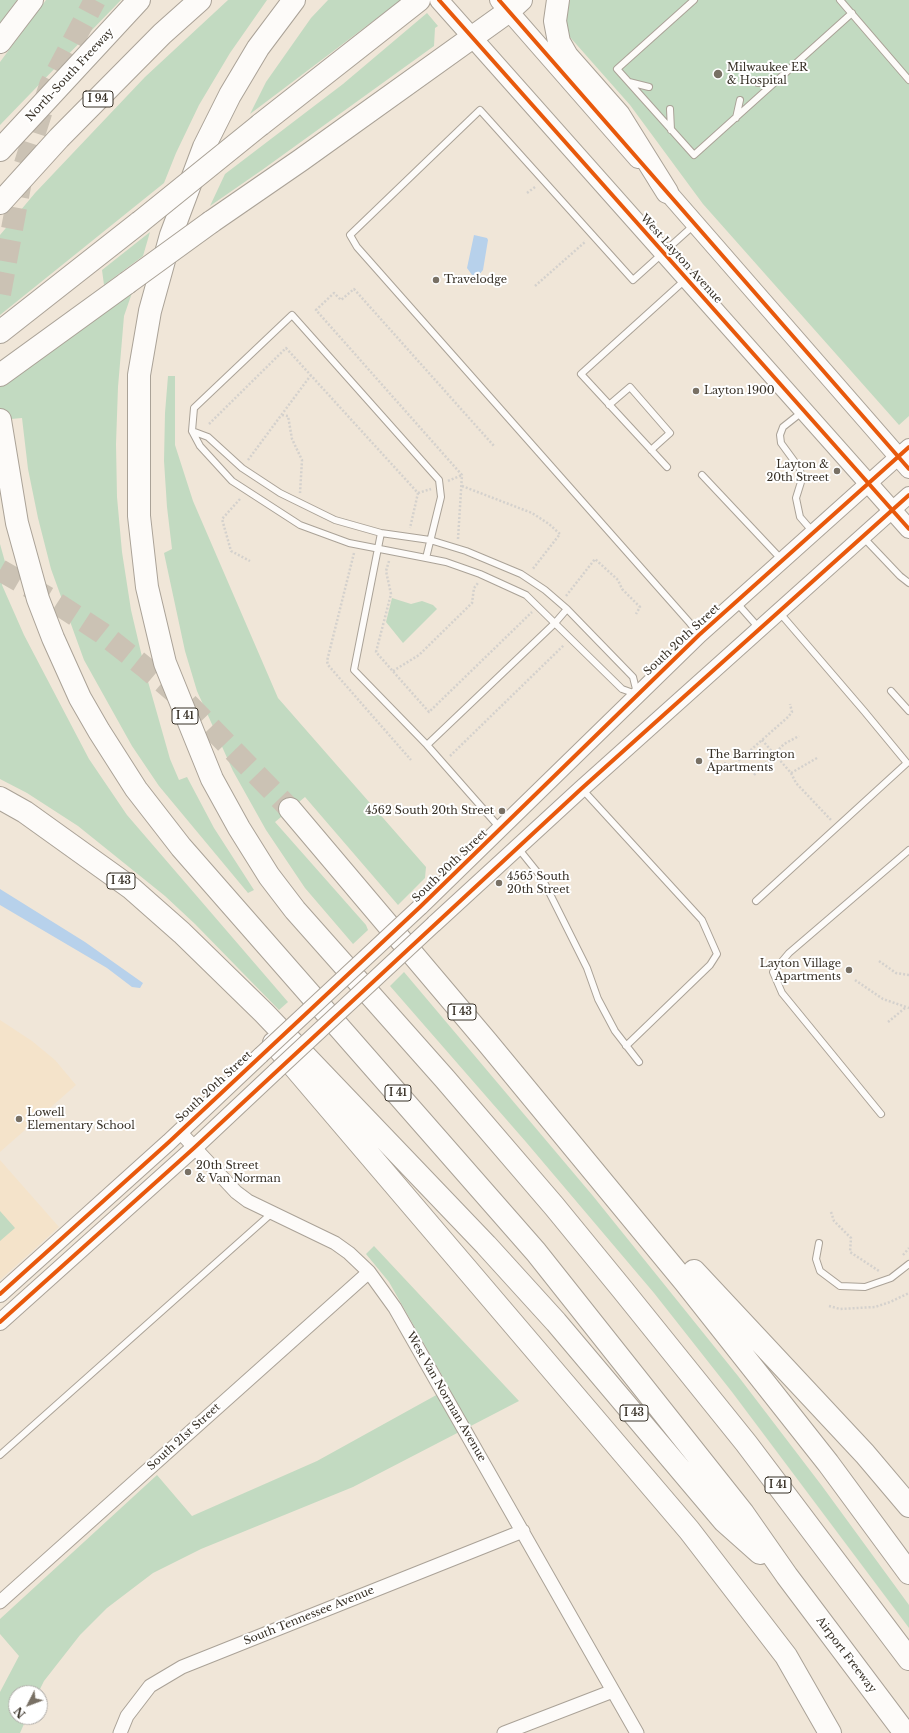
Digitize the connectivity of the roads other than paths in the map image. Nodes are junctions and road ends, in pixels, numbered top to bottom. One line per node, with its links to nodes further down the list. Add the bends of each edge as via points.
1 (32, 0): 13 (highway)
2 (139, 0): 23 (highway, North-South Freeway)
3 (200, 0): 25 (highway, I 94, via 157,39 59,138)
4 (294, 0): 87 (highway, I 41, via 258,48 230,95 204,147 170,236 150,311 140,375 138,516 147,587 165,663 212,779 269,876 295,910 554,1206 746,1443)
5 (419, 0): 29 (highway, bridge)
6 (439, 0): 12 (main road, West Layton Avenue)
7 (558, 0): 24 (highway, via 555,21 560,42 567,56 619,115)
8 (694, 0): 16 (lane, via 617,69)
9 (840, 0): 11 (lane)
10 (510, 4): 12 (highway); 24 (main road)
11 (852, 13): 14 (lane); 15 (lane)
12 (472, 37): 27 (main road, West Layton Avenue); 30 (highway, bridge)
13 (0, 42)
14 (777, 80): 17 (lane); 21 (lane)
15 (909, 80)
16 (629, 82): 18 (lane); 22 (lane)
17 (758, 83)
18 (649, 86)
19 (740, 100): 21 (lane)
20 (670, 109): 22 (lane)
21 (736, 118): 22 (lane, via 694,155)
22 (671, 130)
23 (0, 150)
24 (667, 192): 26 (main road)
25 (0, 203)
26 (694, 225): 27 (lane); 36 (main road)
27 (663, 252): 28 (main road, West Layton Avenue); 56 (lane, via 633,280 480,110 350,235 357,247)
28 (686, 278): 31 (lane, via 581,374); 32 (main road, West Layton Avenue)
29 (0, 332)
30 (0, 375)
31 (609, 405): 35 (lane); 35 (lane, via 630,387 670,433)
32 (804, 410): 39 (main road, West Layton Avenue); 43 (lane, via 783,427 780,435 781,442 800,469 801,482 796,498 800,517)
33 (0, 420): 85 (highway, I 41, via 17,523 43,612 80,698 136,789 181,847 536,1252 743,1513)
34 (192, 431): 44 (lane, via 208,437 242,468 280,493 335,520); 46 (lane, via 194,408 292,314 439,480 441,497); 47 (lane, via 200,446 232,481 300,525 350,543)
35 (651, 450): 37 (lane)
36 (905, 458): 39 (street, South 20th Street)
37 (668, 467)
38 (702, 475): 49 (lane)
39 (869, 483): 41 (main road, West Layton Avenue); 43 (street, South 20th Street)
40 (909, 495): 41 (street)
41 (892, 510): 42 (main road, West Layton Avenue); 45 (street)
42 (909, 529)
43 (813, 532): 49 (street, South 20th Street)
44 (381, 533): 46 (lane); 47 (lane)
45 (862, 536): 50 (lane); 53 (street)
46 (430, 540): 48 (lane); 52 (lane, via 466,551 521,574)
47 (378, 549): 48 (lane); 60 (lane, via 354,670)
48 (426, 558): 54 (lane, via 480,574 526,595)
49 (782, 560): 51 (street, South 20th Street)
50 (909, 583)
51 (736, 602): 55 (lane); 56 (street, South 20th Street)
52 (567, 609): 54 (lane); 58 (lane, via 633,677)
53 (779, 612): 55 (street); 67 (lane, via 907,763)
54 (555, 623): 58 (lane, via 622,688); 60 (lane)
55 (760, 629): 61 (street)
56 (699, 635): 58 (street, South 20th Street)
57 (891, 691): 59 (lane)
58 (638, 695): 64 (street, South 20th Street)
59 (909, 711)
60 (427, 745): 64 (lane)
61 (581, 789): 65 (street); 69 (lane, via 702,920 717,954 710,965)
62 (0, 798): 68 (highway, I 43, via 26,812 131,888 182,933)
63 (290, 809): 75 (highway, I 43)
64 (501, 829): 65 (street); 72 (street, South 20th Street, bridge)
65 (518, 848): 69 (lane, via 542,878 587,968 598,999); 73 (street, bridge)
66 (909, 850): 71 (lane, via 789,953 773,972 782,993)
67 (756, 901)
68 (229, 980): 85 (highway, I 43, via 264,1013 486,1245 556,1322 724,1521); 92 (highway, via 256,1022 689,1530 786,1656)
69 (626, 1046): 70 (lane)
70 (639, 1062)
71 (881, 1114)
72 (180, 1132): 73 (street, West Van Norman Avenue); 79 (street, South 20th Street)
73 (194, 1148): 74 (street, West Van Norman Avenue, via 236,1192); 80 (street)
74 (272, 1213): 78 (street, West Van Norman Avenue, via 349,1252); 81 (lane)
75 (632, 1217): 82 (highway, via 652,1221 719,1299 829,1415); 84 (highway, I 43, via 823,1457)
76 (819, 1243): 77 (lane, via 816,1259 820,1271 840,1286 865,1287 890,1278)
77 (909, 1264)
78 (369, 1272): 83 (street, West Van Norman Avenue, via 395,1308); 86 (street, South 21st Street)
79 (0, 1294)
80 (0, 1322)
81 (0, 1455)
82 (909, 1506)
83 (523, 1531): 88 (street, West Van Norman Avenue); 89 (street, South Tennessee Avenue, via 182,1667 150,1686 127,1716)
84 (909, 1573)
85 (787, 1576): 93 (highway, Airport Freeway / I 41)
86 (0, 1602)
87 (909, 1659)
88 (613, 1691): 90 (street); 91 (street, West Van Norman Avenue)
89 (120, 1733)
90 (504, 1733)
91 (637, 1733)
92 (830, 1733)
93 (905, 1733)

